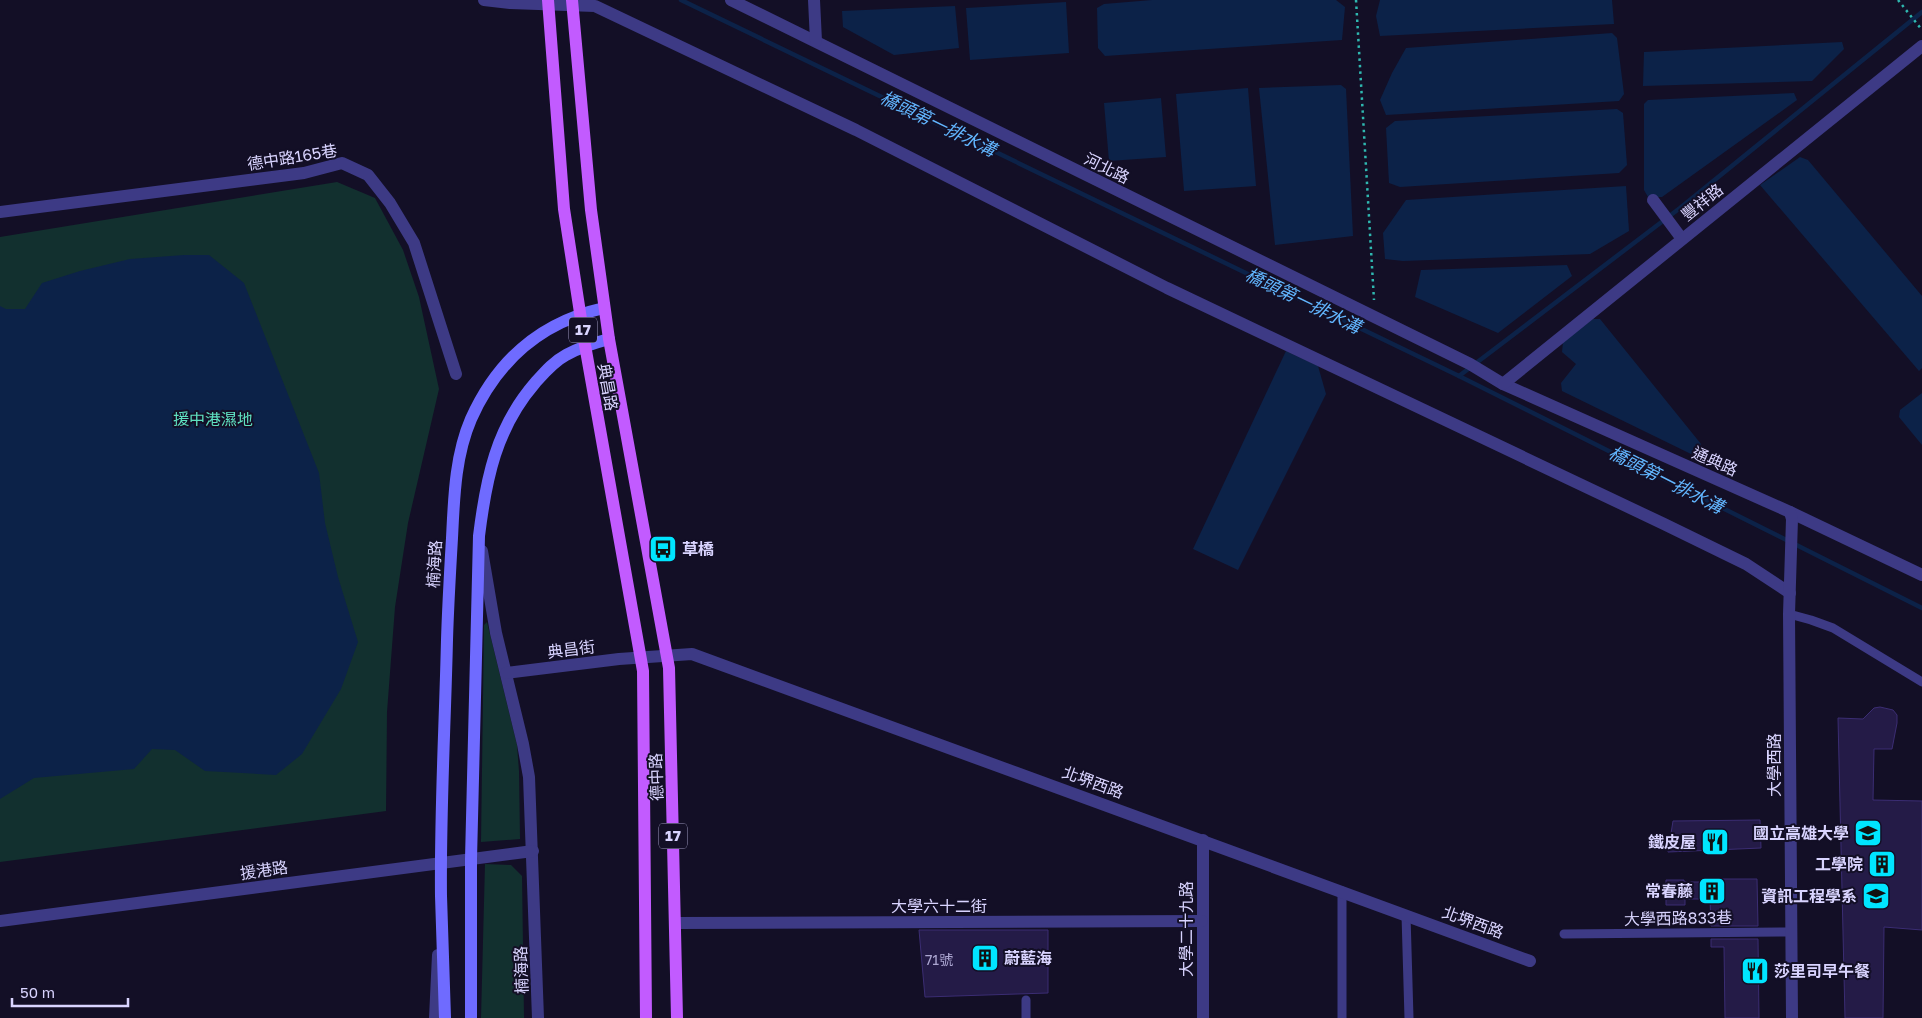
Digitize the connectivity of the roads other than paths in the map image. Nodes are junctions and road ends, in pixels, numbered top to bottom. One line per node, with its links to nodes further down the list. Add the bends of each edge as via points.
1 (484, 0): 4 (street)
2 (731, 0): 6 (street, 河北路)
3 (814, 0): 6 (street)
4 (548, 2): 5 (street); 12 (main road, 典昌路 / 17, via 564,209)
5 (572, 2): 11 (main road, 典昌路 / 17, via 591,210); 21 (street, via 595,6 856,130 1167,288 1664,524 1746,564)
6 (816, 41): 15 (street, 河北路)
7 (1922, 46): 10 (street, 豐祥路)
8 (1653, 200): 10 (street)
9 (0, 212): 16 (street, 德中路165巷, via 304,173 342,163 368,175 390,203 414,243)
10 (1682, 239): 17 (street, 豐祥路)
11 (604, 308): 12 (street, 楠海路); 13 (main road, 典昌路 / 17)
12 (580, 313): 14 (main road, 典昌路 / 17); 30 (street, 楠海路, via 529,341 506,362 481,399 463,442 454,485)
13 (609, 339): 14 (street, 楠海路); 23 (main road, 典昌路 / 17)
14 (585, 345): 19 (street, 楠海路, via 547,369 508,420 491,464); 24 (main road, 典昌路 / 17)
15 (1470, 364): 17 (street, 通典路)
16 (456, 374)
17 (1499, 381): 18 (street, 通典路)
18 (1791, 515): 20 (street, 通典路); 21 (street, 大學西路)
19 (479, 536): 25 (street, 楠海路); 29 (street, 楠海路)
20 (1922, 575)
21 (1790, 590): 22 (street, 大學西路)
22 (1789, 614): 26 (lane, via 1833,628); 37 (street, 大學西路)
23 (668, 655): 24 (street, 北堺西路); 27 (street, 北堺西路, via 692,654); 36 (main road, 德中路 / 17)
24 (641, 657): 25 (street, 典昌街); 45 (main road, 德中路 / 17)
25 (506, 673): 28 (street, 楠海路, via 529,777)
26 (1922, 682)
27 (1203, 840): 31 (street, 北堺西路); 35 (street, 大學二十九路)
28 (533, 851): 29 (street, 援港路); 44 (street, 楠海路)
29 (471, 859): 30 (street, 援港路); 43 (street, 楠海路)
30 (442, 863): 32 (street, 楠海路); 34 (street, 援港路)
31 (1342, 891): 33 (street, 北堺西路); 49 (lane)
32 (441, 895): 41 (street, 楠海路); 42 (street, 楠海路)
33 (1406, 915): 39 (street, 北堺西路); 50 (lane)
34 (0, 921)
35 (1202, 922): 36 (street, 大學六十二街); 48 (street, 大學二十九路)
36 (676, 924): 46 (main road, 德中路 / 17)
37 (1791, 932): 38 (lane, 大學西路833巷); 51 (street, 大學西路)
38 (1564, 934)
39 (1530, 961)
40 (1026, 1000): 47 (lane)
41 (435, 1018)
42 (445, 1018)
43 (471, 1018)
44 (538, 1018)
45 (646, 1018)
46 (677, 1018)
47 (1026, 1018)
48 (1203, 1018)
49 (1342, 1018)
50 (1408, 1018)
51 (1792, 1018)

